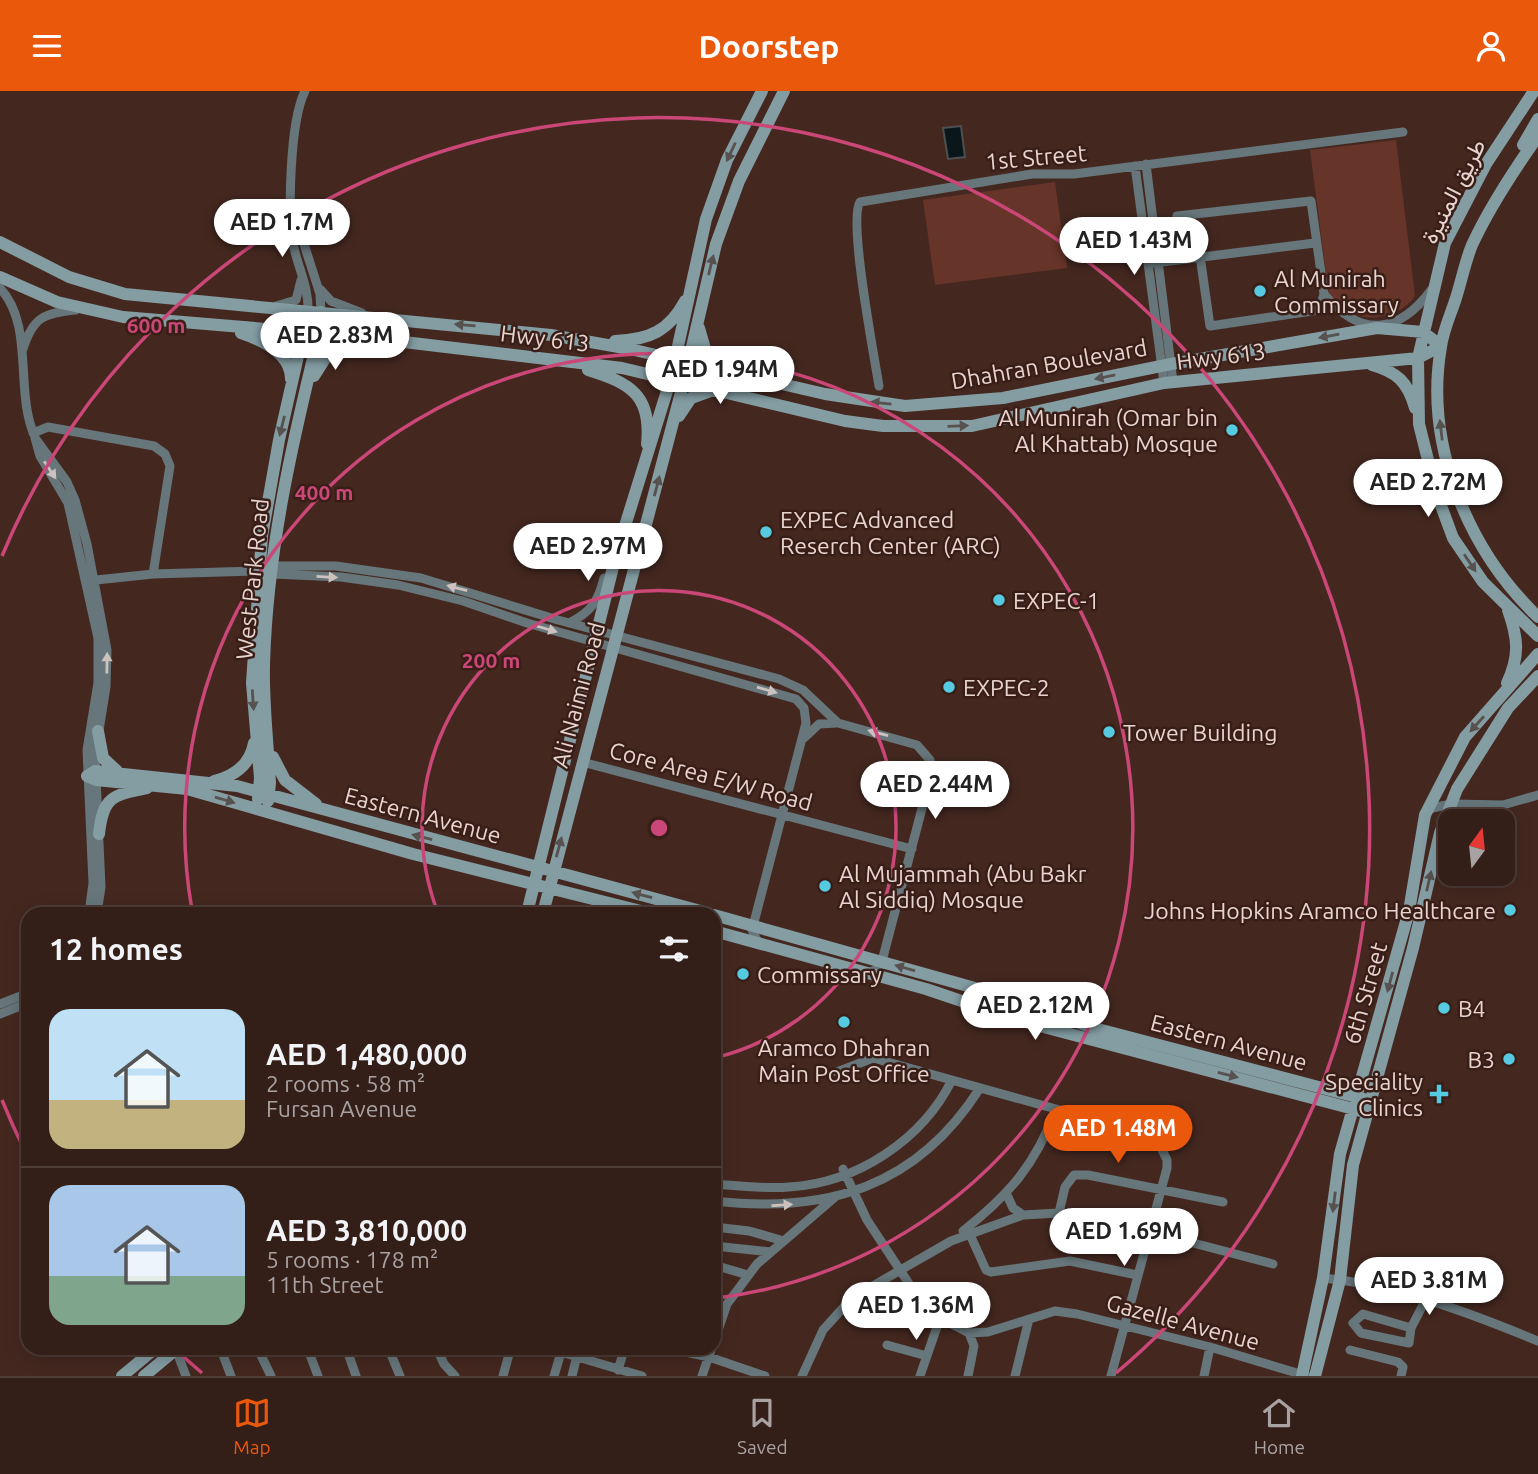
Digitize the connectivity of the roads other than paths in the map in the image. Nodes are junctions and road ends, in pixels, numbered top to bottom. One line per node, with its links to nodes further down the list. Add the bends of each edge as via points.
1 (304, 91): 11 (street, via 293,136)
2 (762, 91): 23 (main road, Ali Naimi Road, one-way to 23, via 715,192)
3 (784, 91): 28 (main road, Ali Naimi Road, one-way to 3, via 726,212)
4 (1534, 91): 21 (main road, طريق المنيرة, via 1486,165 1445,243)
5 (1538, 119): 10 (main road)
6 (1404, 132): 8 (street, 1st Street)
7 (1538, 136): 10 (main road, طريق المنيرة)
8 (1146, 164): 9 (street, 1st Street); 16 (street)
9 (1135, 166): 17 (street); 48 (street, 1st Street, via 1011,177 860,202 855,209 857,245)
10 (1509, 178): 37 (main road, طريق المنيرة, via 1472,246)
11 (293, 207): 18 (street, via 294,246); 20 (street)
12 (0, 242): 25 (main road, Dhahran Boulevard, via 69,277 115,292)
13 (1315, 243): 14 (street); 15 (street, via 1311,201 1177,216); 24 (street)
14 (1200, 256): 15 (street); 24 (street, via 1210,326 1319,310)
15 (1177, 259): 16 (street)
16 (1159, 262): 17 (street); 43 (street)
17 (1147, 264): 43 (street)
18 (300, 265): 25 (street, via 302,284 296,300); 27 (street)
19 (0, 277): 26 (main road, Hwy 613)
20 (317, 284): 27 (street); 29 (street, via 331,301)
21 (1434, 287): 31 (street, via 1418,309); 32 (main road, طريق المنيرة)
22 (0, 288): 38 (street, via 14,310)
23 (691, 288): 36 (main road, via 678,314 652,336); 40 (main road, Ali Naimi Road)
24 (1324, 294): 31 (street, via 1354,321)
25 (267, 308): 27 (main road, Dhahran Boulevard)
26 (82, 309): 30 (main road, Hwy 613); 38 (street, via 51,313 37,321)
27 (314, 312): 29 (main road, Dhahran Boulevard); 33 (main road, West Park Road); 34 (main road, West Park Road)
28 (699, 313): 40 (main road, Ali Naimi Road); 44 (main road, via 699,335 705,349)
29 (370, 316): 36 (main road, Dhahran Boulevard, one-way to 29)
30 (217, 325): 33 (main road, Hwy 613); 49 (main road, via 265,343 288,367)
31 (1377, 328): 32 (main road, Dhahran Boulevard); 43 (main road, Dhahran Boulevard, one-way to 43)
32 (1423, 332): 37 (main road); 39 (main road, طريق المنيرة)
33 (304, 333): 34 (main road, Hwy 613); 49 (main road, West Park Road)
34 (319, 334): 35 (main road, Hwy 613); 51 (main road, West Park Road)
35 (362, 337): 41 (main road, Hwy 613); 51 (main road, via 328,354)
36 (591, 341): 40 (main road, Dhahran Boulevard)
37 (1441, 346): 39 (main road, Hwy 613); 60 (main road, one-way to 37, via 1469,520 1444,453 1438,402)
38 (21, 354): 53 (street, via 24,400)
39 (1418, 358): 42 (main road, Hwy 613); 52 (main road)
40 (682, 361): 44 (main road, Dhahran Boulevard); 45 (main road, Ali Naimi Road); 46 (main road, Ali Naimi Road)
41 (561, 362): 45 (main road, Hwy 613); 55 (main road, via 623,381 639,397 648,430)
42 (1365, 363): 47 (main road, Hwy 613); 52 (main road, via 1399,376 1412,396)
43 (1166, 365): 44 (main road, Dhahran Boulevard, one-way to 44, via 1003,398 905,406); 47 (street)
44 (740, 375)
45 (671, 378): 46 (main road, Hwy 613); 55 (main road, Ali Naimi Road)
46 (684, 381): 50 (main road, Hwy 613); 54 (main road, Ali Naimi Road)
47 (1169, 383): 50 (main road, Hwy 613, one-way to 47, via 845,421 923,427 972,426)
48 (879, 386)
49 (291, 388): 57 (main road, West Park Road, one-way to 57, via 271,480)
50 (716, 388): 54 (main road, via 691,398)
51 (302, 402): 57 (main road, West Park Road)
52 (1419, 424): 61 (main road, one-way to 61, via 1453,538)
53 (34, 435): 58 (street, via 48,427 161,449 170,473); 59 (street, via 40,456 68,503)
54 (670, 435): 67 (main road, Ali Naimi Road, one-way to 54)
55 (643, 475): 56 (main road, Ali Naimi Road)
56 (617, 555): 64 (street, via 606,572 598,601 587,614); 66 (main road, Ali Naimi Road)
57 (268, 570): 58 (street); 64 (street, one-way to 57, via 481,594 386,571); 66 (street, one-way to 66, via 398,585); 73 (main road, West Park Road, via 252,664)
58 (153, 574): 59 (street)
59 (91, 580): 72 (street, one-way to 59, via 107,650); 77 (street, via 100,655)
60 (1518, 598): 62 (main road); 63 (main road)
61 (1507, 607): 65 (main road); 70 (main road, via 1516,631 1517,659)
62 (1538, 608)
63 (1538, 617)
64 (569, 623): 66 (street)
65 (1538, 636)
66 (597, 637): 67 (street); 89 (main road, Ali Naimi Road)
67 (615, 641): 71 (street, via 792,684); 74 (street, one-way to 74, via 796,699 806,715); 75 (main road, Ali Naimi Road)
68 (1538, 654): 70 (main road, 6th Street)
69 (1538, 676): 82 (main road, 6th Street, via 1508,708)
70 (1498, 700): 83 (main road, 6th Street, one-way to 83, via 1465,737)
71 (838, 723): 74 (street, via 819,724); 88 (street, one-way to 71, via 931,775 928,754 909,741)
72 (98, 731): 76 (main road, via 106,763); 77 (street)
73 (262, 733): 78 (main road, via 247,762 234,774); 80 (main road, West Park Road); 85 (main road, via 285,780)
74 (801, 742): 86 (street)
75 (582, 762): 86 (street, Core Area E/W Road); 90 (main road, Ali Naimi Road, one-way to 75)
76 (124, 773): 77 (main road, Eastern Avenue); 78 (main road, Eastern Avenue)
77 (92, 775): 79 (main road, Eastern Avenue); 87 (street); 93 (street)
78 (212, 781): 80 (main road, Eastern Avenue)
79 (163, 785): 84 (main road, Eastern Avenue, one-way to 84); 87 (main road, Eastern Avenue, via 121,793 109,800)
80 (264, 793): 84 (main road, West Park Road); 85 (main road, Eastern Avenue)
81 (1538, 795): 82 (street, via 1503,805)
82 (1451, 804): 83 (street); 113 (main road, 6th Street, one-way to 82)
83 (1427, 809): 112 (main road, 6th Street, one-way to 112, via 1409,911)
84 (260, 810): 91 (main road, Eastern Avenue)
85 (335, 813): 89 (main road, Eastern Avenue, one-way to 85)
86 (782, 815): 88 (street, Core Area E/W Road); 100 (street)
87 (99, 834): 94 (street)
88 (912, 849): 103 (street)
89 (539, 867): 90 (main road, Eastern Avenue); 91 (main road, Ali Naimi Road)
90 (553, 871): 92 (main road, Ali Naimi Road); 98 (main road, Eastern Avenue, one-way to 90)
91 (534, 885): 92 (main road, Eastern Avenue); 95 (main road, Ali Naimi Road)
92 (549, 889): 96 (main road, Ali Naimi Road); 97 (main road, Eastern Avenue)
93 (90, 907)
94 (98, 907)
95 (528, 907)
96 (544, 907)
97 (624, 907)
98 (686, 907)
99 (721, 917): 100 (main road, Eastern Avenue)
100 (753, 926): 102 (street, via 752,935); 103 (main road, Eastern Avenue)
101 (721, 933): 102 (main road, Eastern Avenue)
102 (760, 943): 104 (main road, Eastern Avenue)
103 (882, 961): 104 (street); 112 (main road, Eastern Avenue, one-way to 103)
104 (868, 973): 112 (main road, Eastern Avenue, one-way to 112, via 1030,1023)
105 (21, 996): 106 (street)
106 (0, 1004)
107 (21, 1006): 108 (street)
108 (0, 1014)
109 (837, 1072): 110 (street, via 873,1058)
110 (952, 1080): 111 (street); 115 (street, via 931,1114 902,1145)
111 (980, 1088): 114 (street); 118 (street, via 964,1113 930,1148 883,1181)
112 (1355, 1103): 113 (main road, Eastern Avenue); 139 (main road, 6th Street, one-way to 139, via 1340,1154)
113 (1370, 1107): 140 (main road, 6th Street, via 1353,1165)
114 (1056, 1109): 117 (street, via 1156,1137 1167,1160); 119 (street, via 1045,1139)
115 (844, 1172): 116 (street, via 819,1183 788,1188); 118 (street)
116 (721, 1184)
117 (1161, 1188): 122 (street); 123 (street, via 1074,1175 1065,1187); 126 (street)
118 (854, 1193): 120 (street); 136 (street)
119 (1007, 1195): 124 (street); 127 (street)
120 (835, 1197): 121 (street, one-way to 120, via 783,1206); 129 (street)
121 (721, 1202)
122 (1223, 1202)
123 (1059, 1213): 124 (street); 126 (street)
124 (1023, 1215): 127 (street)
125 (721, 1228): 128 (street)
126 (1149, 1230): 134 (street); 138 (street)
127 (968, 1232): 136 (street); 138 (street, via 991,1272 1070,1261)
128 (755, 1233): 129 (street); 131 (street)
129 (784, 1241): 132 (street)
130 (721, 1248): 131 (street)
131 (754, 1250): 132 (street); 133 (street)
132 (771, 1252): 133 (street)
133 (757, 1264): 137 (street)
134 (1273, 1264)
135 (721, 1267): 137 (street)
136 (901, 1269): 142 (street, via 925,1308); 186 (street, via 852,1298 823,1330)
137 (748, 1275): 144 (street, via 727,1304)
138 (1137, 1275): 145 (street)
139 (1323, 1278): 140 (street); 192 (main road, 6th Street)
140 (1340, 1280): 141 (street); 192 (main road, 6th Street)
141 (1425, 1301): 146 (street); 148 (street)
142 (940, 1318): 147 (street); 168 (street)
143 (1028, 1319): 145 (street, Gazelle Avenue, via 1055,1311); 147 (street, Gazelle Avenue, via 988,1332); 189 (street)
144 (721, 1322)
145 (1124, 1327): 150 (street, Gazelle Avenue); 190 (street)
146 (1411, 1328): 146 (street, via 1409,1343 1361,1333 1353,1323 1363,1314)
147 (969, 1332): 188 (street, via 974,1346)
148 (1538, 1341)
149 (887, 1345): 168 (street)
150 (1210, 1347): 191 (street); 192 (street, Gazelle Avenue)
151 (1350, 1350): 193 (street, via 1398,1362 1404,1367)
152 (147, 1355): 169 (main road)
153 (169, 1355): 171 (main road)
154 (179, 1355): 173 (street)
155 (223, 1355): 174 (street)
156 (261, 1355): 175 (street)
157 (310, 1355): 176 (street)
158 (349, 1355): 177 (street)
159 (391, 1355): 178 (street)
160 (440, 1355): 179 (street)
161 (509, 1355): 180 (street)
162 (560, 1355): 181 (street)
163 (577, 1355): 182 (street)
164 (585, 1355): 170 (street)
165 (623, 1355): 170 (street)
166 (709, 1355): 184 (street)
167 (717, 1355): 185 (street)
168 (927, 1356): 187 (street)
169 (138, 1362): 171 (street); 172 (main road)
170 (618, 1370): 183 (street)
171 (146, 1375)
172 (122, 1376)
173 (186, 1376)
174 (231, 1376)
175 (271, 1376)
176 (317, 1376)
177 (356, 1376)
178 (400, 1376)
179 (455, 1376)
180 (503, 1376)
181 (554, 1376)
182 (572, 1376)
183 (642, 1376)
184 (702, 1376)
185 (765, 1376)
186 (802, 1376)
187 (920, 1376)
188 (968, 1376)
189 (1015, 1376)
190 (1111, 1376)
191 (1204, 1376)
192 (1307, 1376)
193 (1401, 1376)

